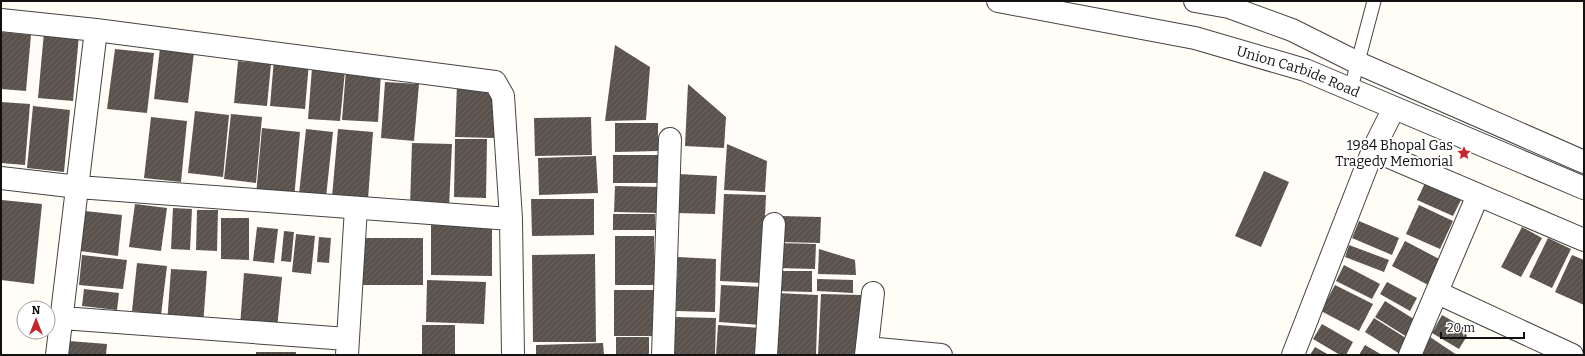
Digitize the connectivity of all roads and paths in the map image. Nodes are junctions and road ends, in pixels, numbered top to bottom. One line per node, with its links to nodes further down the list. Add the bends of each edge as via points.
1 (998, 1): 7 (street, Union Carbide Road, via 1195,38 1305,70)
2 (1195, 1): 6 (street, Union Carbide Road, via 1229,8 1292,30)
3 (1374, 1): 6 (lane)
4 (1, 20): 5 (street)
5 (96, 30): 13 (street); 17 (street, via 495,82 503,96)
6 (1358, 63): 7 (lane); 11 (street, Union Carbide Road)
7 (1350, 88): 8 (street, Union Carbide Road)
8 (1394, 108): 10 (street); 14 (street, Union Carbide Road)
9 (670, 138): 27 (street)
10 (1372, 150): 15 (street); 30 (street)
11 (1584, 162)
12 (1, 178): 13 (street)
13 (78, 187): 16 (street); 22 (street)
14 (1584, 188)
15 (1478, 195): 19 (street); 21 (street)
16 (356, 208): 17 (street); 23 (street)
17 (511, 219): 26 (street)
18 (774, 224): 28 (street)
19 (1584, 240)
20 (872, 293): 24 (street)
21 (1438, 293): 31 (street); 32 (street)
22 (62, 318): 23 (street); 25 (street)
23 (347, 347)
24 (866, 351): 29 (street)
25 (57, 355)
26 (513, 355)
27 (662, 355)
28 (766, 355)
29 (941, 355)
30 (1293, 355)
31 (1410, 355)
32 (1572, 355)

